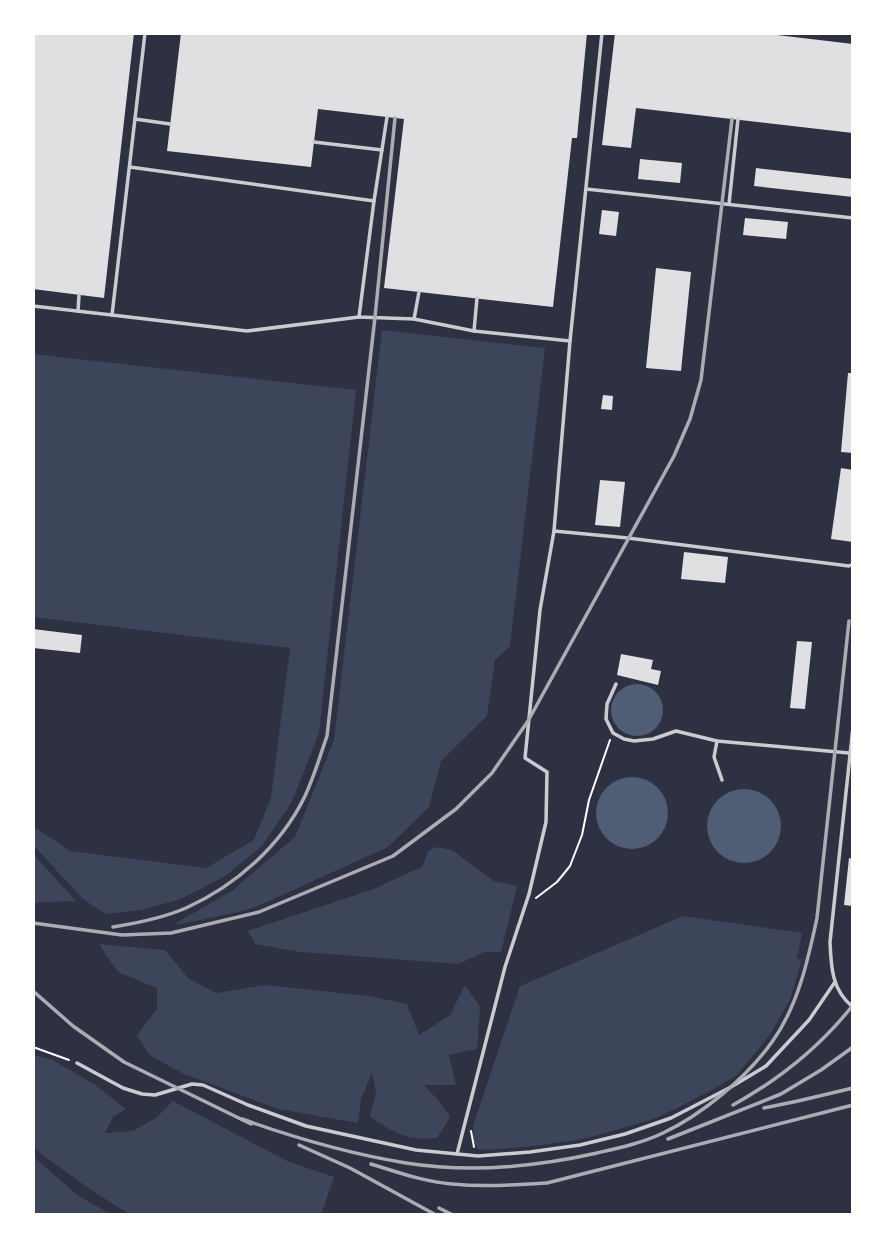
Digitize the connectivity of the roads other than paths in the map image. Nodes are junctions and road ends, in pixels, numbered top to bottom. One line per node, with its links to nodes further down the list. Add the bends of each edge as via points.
1 (145, 33): 4 (lane)
2 (601, 33): 10 (lane)
3 (387, 117): 8 (lane)
4 (135, 120): 6 (lane); 9 (lane)
5 (738, 120): 12 (lane)
6 (170, 124)
7 (314, 142): 8 (lane)
8 (382, 150): 11 (lane)
9 (130, 166): 11 (lane); 19 (lane)
10 (586, 189): 12 (lane); 23 (lane)
11 (374, 201): 20 (lane)
12 (729, 204): 13 (lane)
13 (853, 218)
14 (419, 292): 21 (lane)
15 (79, 295): 18 (lane)
16 (477, 298): 22 (lane)
17 (33, 306): 18 (lane)
18 (78, 311): 19 (lane)
19 (112, 315): 20 (lane, via 247,331)
20 (359, 317): 21 (lane)
21 (414, 319): 22 (lane)
22 (474, 331): 23 (lane)
23 (570, 341): 24 (lane)
24 (554, 531): 25 (lane); 35 (lane, via 540,610 525,758 547,772 546,822)
25 (851, 565): 26 (lane)
26 (853, 571)
27 (616, 684): 29 (lane, via 606,719 613,733 635,741 676,731)
28 (853, 727): 30 (lane)
29 (717, 741): 30 (lane); 31 (lane, via 714,757)
30 (849, 753): 32 (lane, via 830,942)
31 (722, 780)
32 (835, 982): 33 (lane); 35 (lane, via 809,1020 766,1066 671,1118 580,1145)
33 (853, 1007)
34 (77, 1063): 35 (lane, via 142,1094 203,1085 306,1126 416,1150)
35 (457, 1154)

